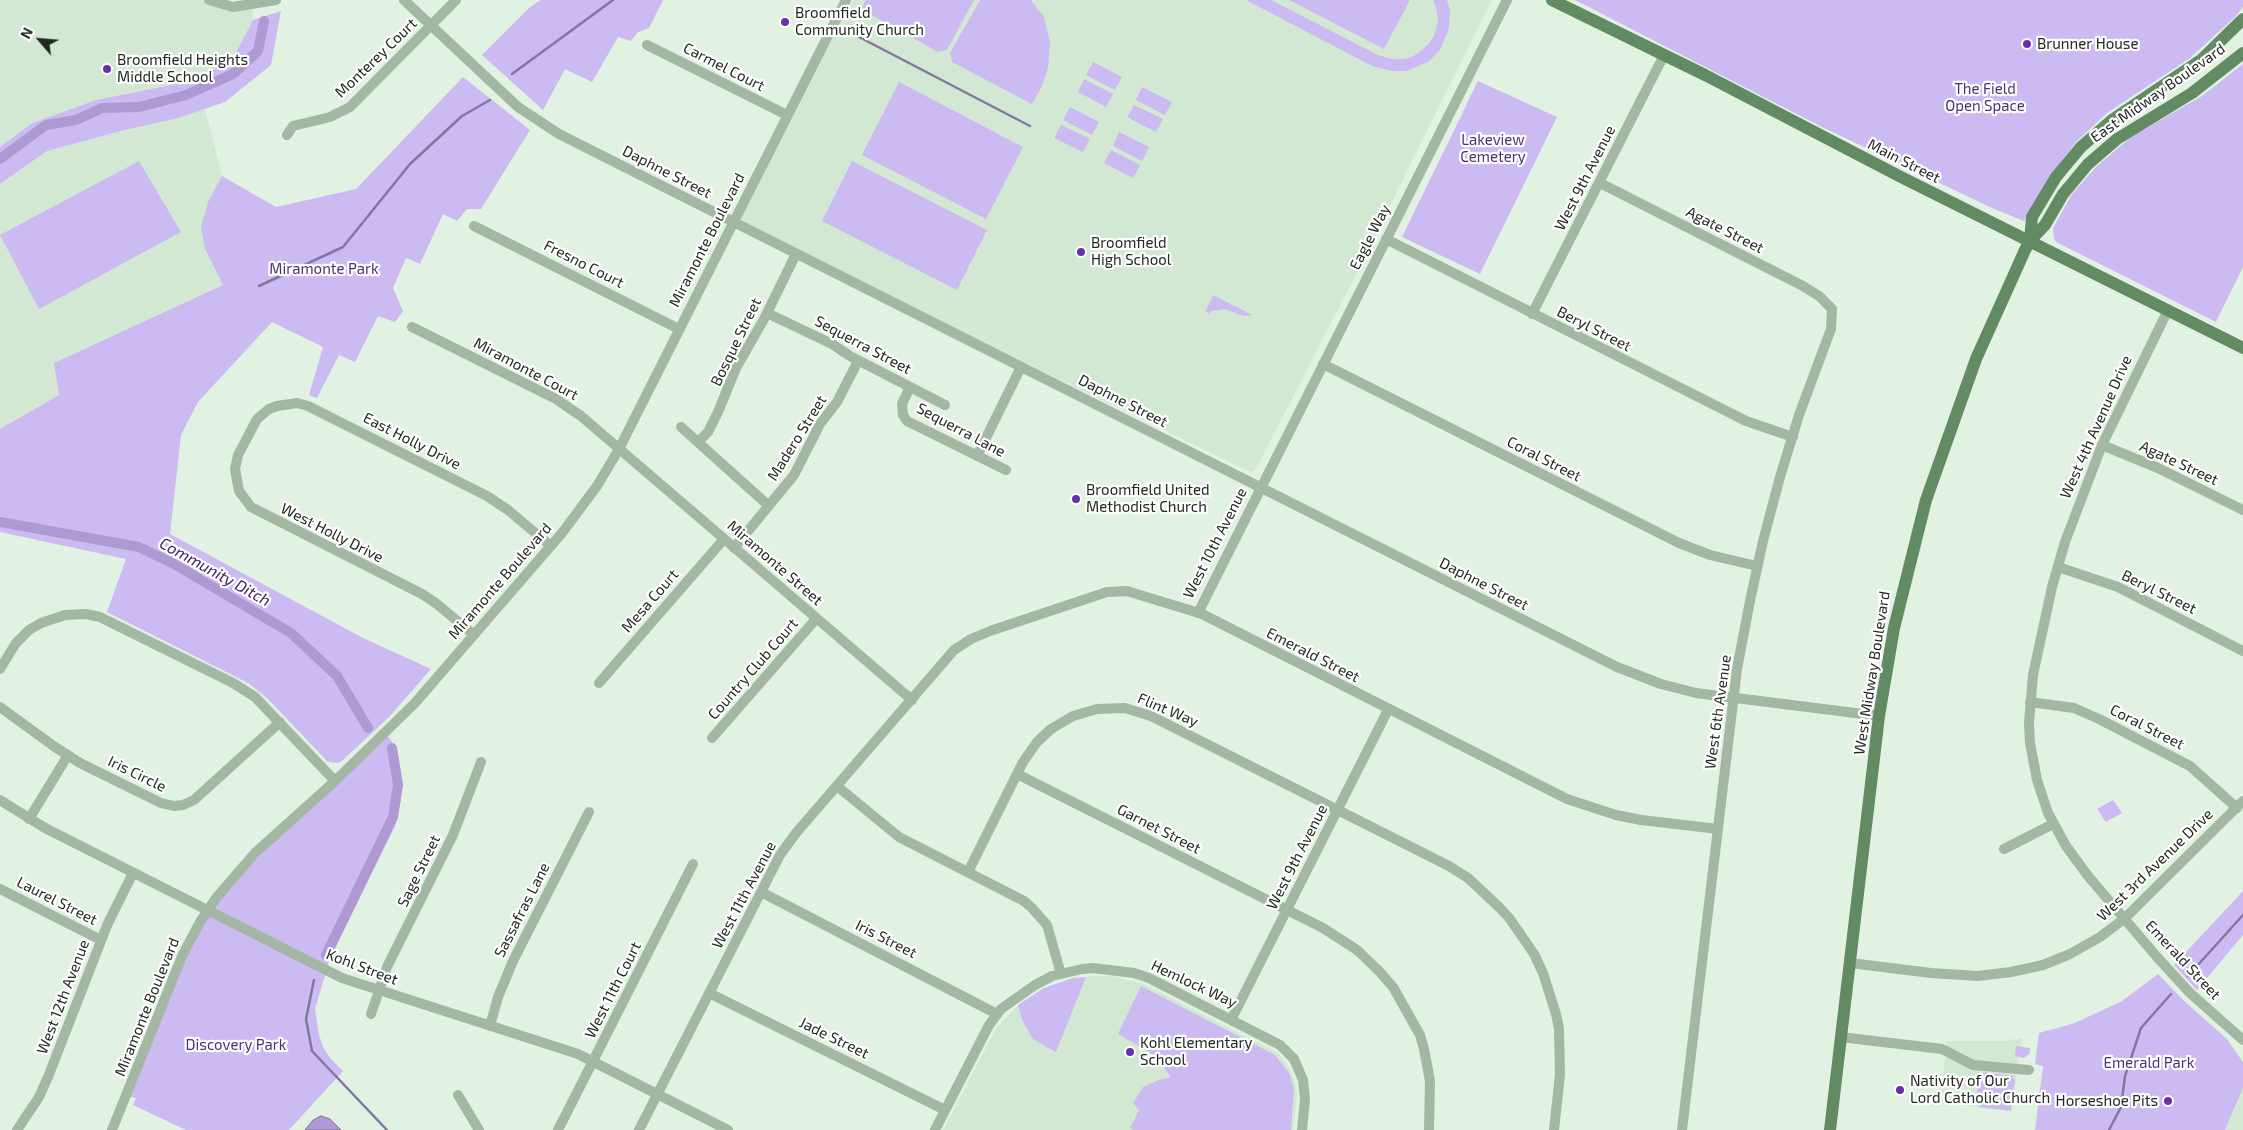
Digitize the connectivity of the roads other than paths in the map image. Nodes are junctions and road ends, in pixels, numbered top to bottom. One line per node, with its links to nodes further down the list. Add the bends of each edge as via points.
1 (209, 0): 2 (street, via 233,7)
2 (276, 0)
3 (404, 0): 9 (street, Daphne Street)
4 (456, 0): 9 (street, Monterey Court)
5 (846, 0): 13 (street, Miramonte Boulevard)
6 (1507, 0): 18 (street, Eagle Way)
7 (1552, 0): 12 (main road, Main Street)
8 (2242, 23): 19 (main road, East Midway Boulevard, via 2201,60 2112,120 2081,147 2056,176 2032,217)
9 (431, 25): 14 (street, Monterey Court, via 350,108 294,126); 16 (street, Daphne Street, via 501,93 540,123)
10 (647, 45): 13 (street, Carmel Court)
11 (2243, 53): 19 (main road, East Midway Boulevard, via 2192,93 2103,149 2073,181 2045,225)
12 (1664, 55): 15 (street, West 9th Avenue); 19 (main road, Main Street)
13 (787, 115): 16 (street, Miramonte Boulevard)
14 (287, 135)
15 (1600, 183): 21 (street, Agate Street, via 1803,286); 24 (street, West 9th Avenue)
16 (733, 222): 20 (street, Daphne Street); 26 (street, Miramonte Boulevard)
17 (474, 226): 26 (street, Fresno Court)
18 (1386, 239): 24 (street, Beryl Street); 29 (street, Eagle Way)
19 (2030, 241): 22 (main road, Main Street); 60 (main road, West Midway Boulevard, via 1983,340 1926,500 1894,628)
20 (796, 254): 23 (street, Bosque Street); 30 (street, Daphne Street)
21 (1832, 309): 35 (street, West 6th Avenue, via 1831,329)
22 (2168, 310): 27 (main road, Main Street); 37 (street, West 4th Avenue Drive)
23 (767, 313): 28 (street, Sequerra Street, via 832,344); 36 (street, Bosque Street, via 736,368 708,432)
24 (1532, 314): 35 (street, Beryl Street, via 1746,421)
25 (412, 327): 38 (street, Miramonte Court, via 556,399)
26 (679, 329): 38 (street, Miramonte Boulevard)
27 (2243, 348)
28 (858, 361): 31 (street, Sequerra Street); 42 (street, Madero Street, via 794,475)
29 (1323, 364): 41 (street, Eagle Way); 47 (street, Coral Street, via 1679,544)
30 (1020, 367): 39 (street); 41 (street, Daphne Street)
31 (910, 387): 32 (street, Sequerra Street); 39 (street, Sequerra Lane, via 902,404 907,421)
32 (945, 405)
33 (253, 426): 45 (street, East Holly Drive, via 262,415 278,406 297,403 308,406 487,496); 51 (street, West Holly Drive, via 238,455 235,474 239,491 251,507 422,594)
34 (680, 427): 36 (street)
35 (1792, 437): 47 (street, West 6th Avenue)
36 (698, 442): 42 (street)
37 (2102, 444): 43 (street, Agate Street); 48 (street, West 4th Avenue Drive, via 2077,506)
38 (619, 449): 44 (street, Miramonte Street); 45 (street, Miramonte Boulevard, via 583,506)
39 (978, 456): 40 (street, Sequerra Lane)
40 (1006, 470)
41 (1260, 487): 49 (street, West 10th Avenue); 55 (street, Daphne Street, via 1617,667 1661,684)
42 (770, 506): 46 (street, Madero Street)
43 (2243, 510)
44 (724, 539): 46 (street, Miramonte Street); 54 (street, Mesa Court)
45 (551, 546): 51 (street, Miramonte Boulevard)
46 (734, 548): 50 (street, Miramonte Street)
47 (1757, 566): 55 (street, West 6th Avenue)
48 (2058, 567): 52 (street, Beryl Street, via 2118,588); 57 (street, West 4th Avenue Drive, via 2041,634)
49 (1198, 613): 56 (street, Emerald Street, via 1127,591 1107,592 970,639 954,650); 59 (street, Emerald Street)
50 (816, 619): 56 (street, Miramonte Street); 62 (street, Country Club Court)
51 (474, 635): 66 (street, Miramonte Boulevard, via 415,703)
52 (2243, 651)
53 (0, 669): 61 (street, via 16,643 29,630 58,616 86,614 116,623 233,683 255,697)
54 (599, 683)
55 (1734, 698): 60 (street, Daphne Street); 76 (street, West 6th Avenue)
56 (912, 700): 67 (street, West 11th Avenue)
57 (2030, 702): 69 (street, Coral Street, via 2074,708 2099,719 2190,766); 75 (street, West 4th Avenue Drive, via 2030,744 2037,780)
58 (0, 707): 63 (street, Iris Circle)
59 (1388, 710): 71 (street, West 9th Avenue); 76 (street, Emerald Street, via 1588,807 1641,820)
60 (1879, 716): 87 (main road, West Midway Boulevard)
61 (280, 722): 66 (street); 70 (street, Iris Circle, via 194,800)
62 (712, 738)
63 (68, 755): 70 (street, Iris Circle, via 161,803); 74 (street)
64 (481, 762): 89 (street, Sage Street, via 453,836 387,967)
65 (1017, 774): 71 (street, Flint Way, via 1036,742 1061,722 1097,709 1125,708 1151,716); 80 (street, Flint Way); 84 (street, Garnet Street)
66 (335, 781): 83 (street, Miramonte Boulevard, via 255,853)
67 (837, 786): 80 (street, via 898,837); 82 (street, West 11th Avenue, via 786,847)
68 (0, 800): 74 (street, Kohl Street)
69 (2240, 804): 85 (street, West 3rd Avenue Drive)
70 (179, 806): 73 (street)
71 (1337, 810): 84 (street, West 9th Avenue); 111 (street, Flint Way, via 1468,878 1500,908 1522,935 1543,973 1558,1029 1560,1074)
72 (589, 812): 94 (street, Sassafras Lane, via 513,961)
73 (180, 817)
74 (29, 818): 79 (street, Kohl Street)
75 (2053, 824): 77 (street); 85 (street, West 4th Avenue Drive, via 2088,876)
76 (1718, 829): 112 (street, West 6th Avenue)
77 (2004, 849)
78 (693, 864): 97 (street, West 11th Court)
79 (133, 872): 83 (street, Kohl Street); 86 (street, West 12th Avenue)
80 (968, 872): 88 (street, via 1024,901 1039,914 1047,926)
81 (0, 889): 86 (street, Laurel Street)
82 (761, 892): 90 (street, West 11th Avenue); 92 (street, Iris Street)
83 (208, 910): 89 (street, Kohl Street, via 327,971); 103 (street, Miramonte Boulevard, via 176,969)
84 (1287, 910): 93 (street, West 9th Avenue); 110 (street, Garnet Street, via 1357,950 1380,971 1404,1004 1424,1049 1430,1080)
85 (2124, 919): 87 (street, West 3rd Avenue Drive, via 2070,954 2043,965 2011,972 1968,975); 95 (street, Emerald Street, via 2190,993)
86 (101, 940): 102 (street, West 12th Avenue, via 48,1077)
87 (1850, 963): 96 (main road, West Midway Boulevard)
88 (1061, 974): 92 (street, via 1035,985); 93 (street, Hemlock Way, via 1093,968 1134,973)
89 (379, 991): 91 (street, Sage Street); 94 (street, Kohl Street)
90 (709, 993): 99 (street, West 11th Avenue); 101 (street, Jade Street)
91 (371, 1014)
92 (997, 1014): 101 (street)
93 (1232, 1018): 109 (street, Hemlock Way, via 1273,1040 1294,1059 1304,1087)
94 (490, 1026): 97 (street, Kohl Street, via 578,1054)
95 (2242, 1036)
96 (1840, 1037): 98 (street, via 1942,1049 1972,1065); 113 (main road, West Midway Boulevard)
97 (593, 1062): 99 (street, Kohl Street); 105 (street, West 11th Court)
98 (2029, 1070)
99 (657, 1094): 106 (street, West 11th Avenue); 107 (street, Kohl Street)
100 (458, 1095): 104 (street)
101 (945, 1110): 108 (street)
102 (17, 1130)
103 (112, 1130)
104 (479, 1130)
105 (558, 1130)
106 (639, 1130)
107 (728, 1130)
108 (935, 1130)
109 (1302, 1130)
110 (1429, 1130)
111 (1554, 1130)
112 (1682, 1130)
113 (1830, 1130)

